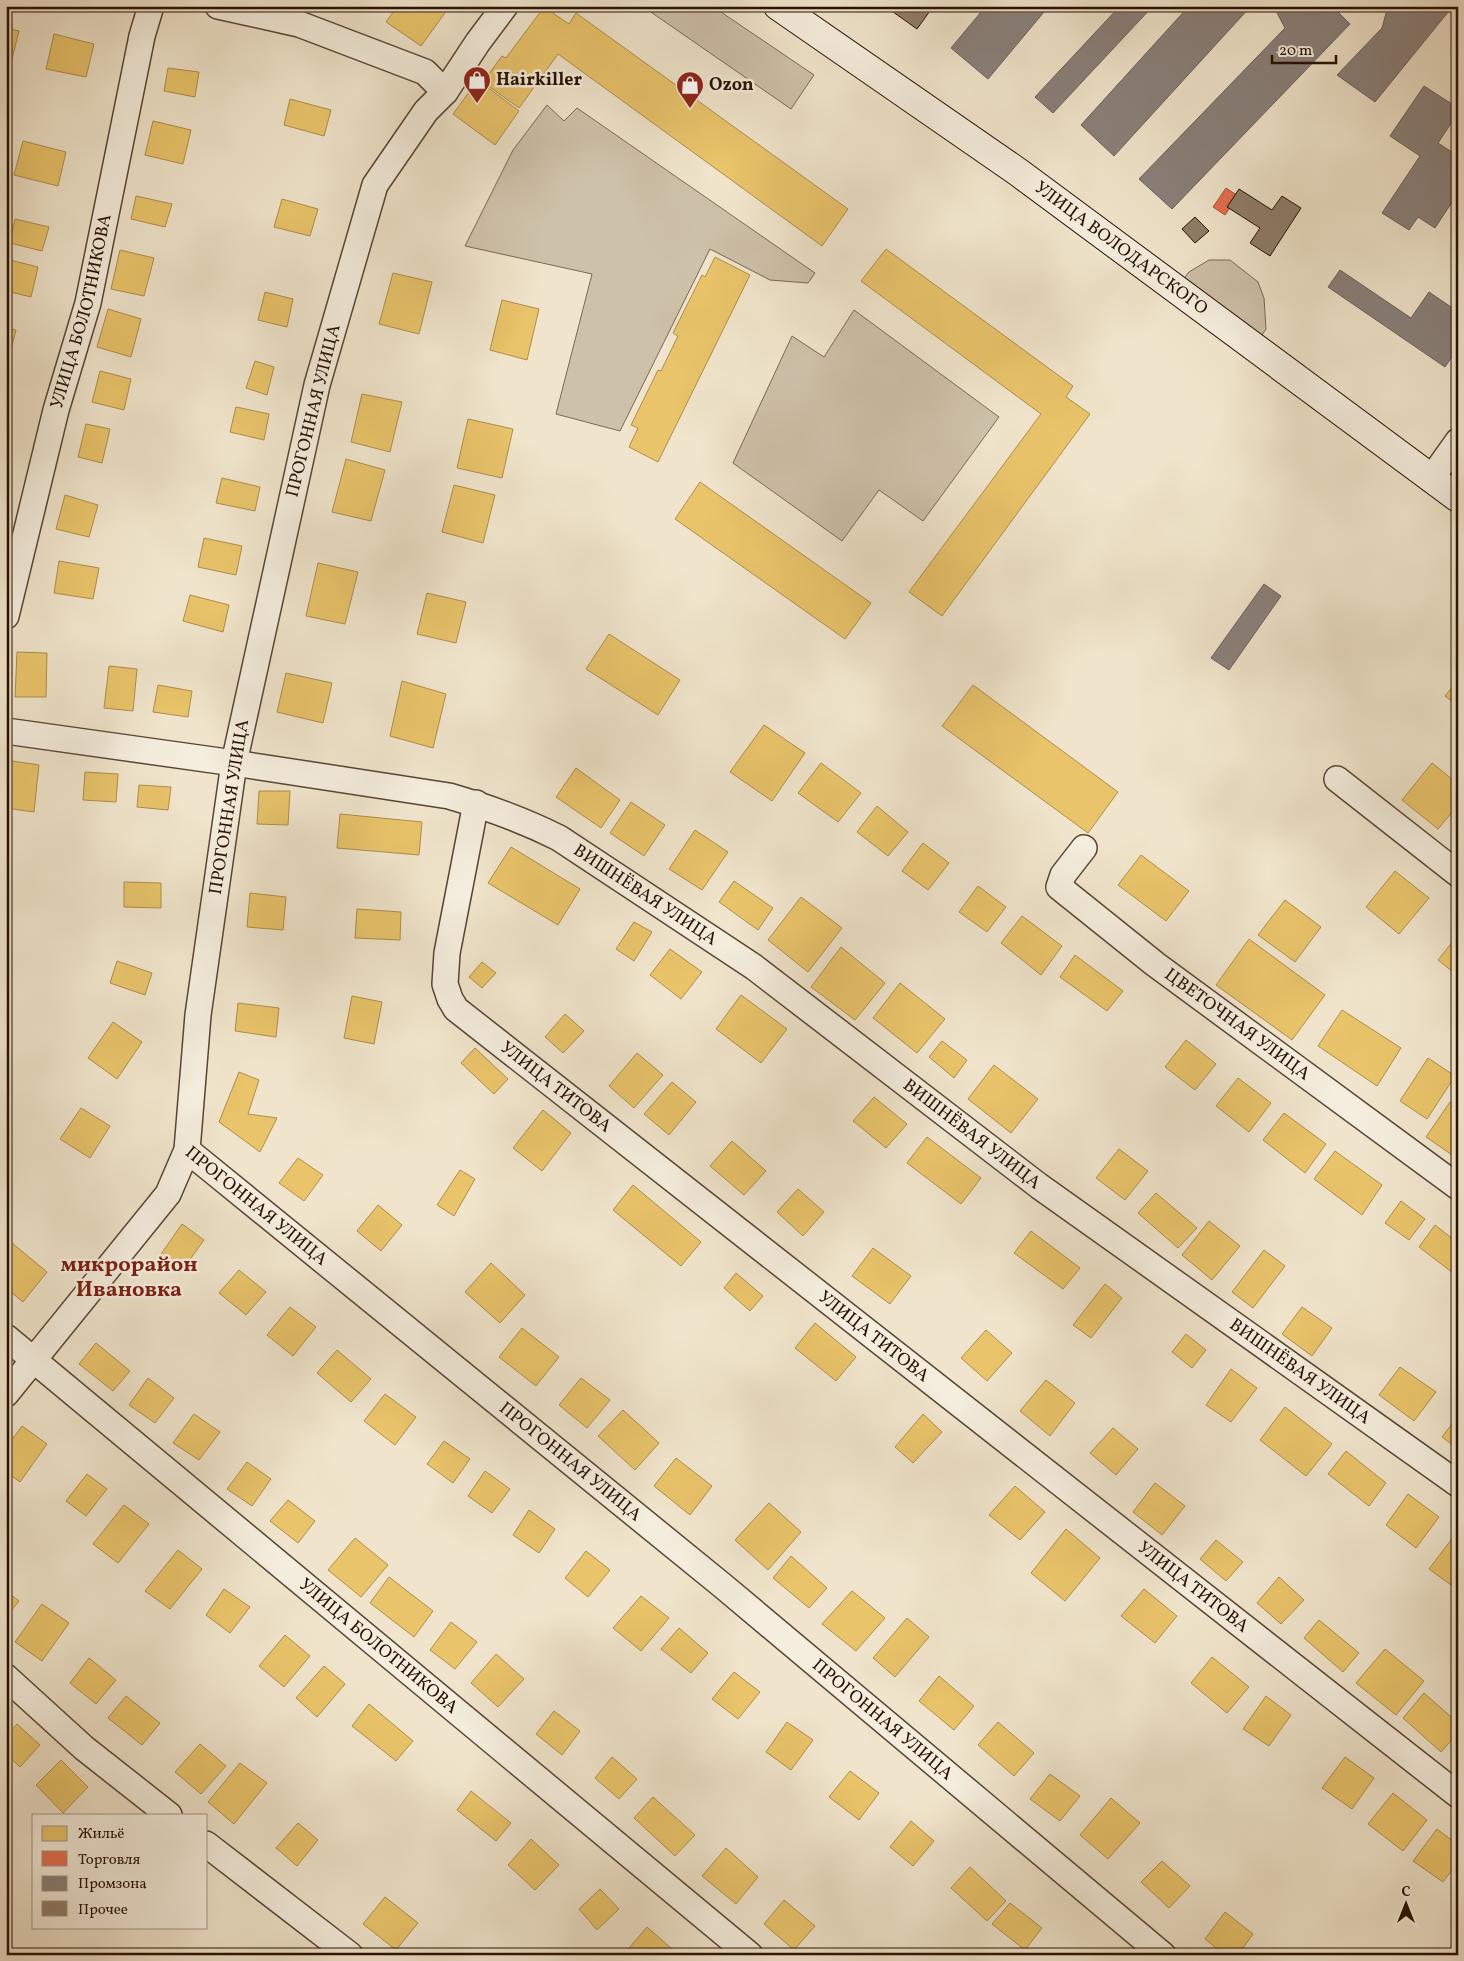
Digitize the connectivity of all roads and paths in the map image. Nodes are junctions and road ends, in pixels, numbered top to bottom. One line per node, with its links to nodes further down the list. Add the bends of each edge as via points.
1 (151, 6): 9 (street, УЛИЦА БОЛОТНИКОВА, via 142,36 88,303 56,410)
2 (218, 6): 5 (street, via 299,24 425,72)
3 (505, 6): 5 (street, ПРОГОННАЯ УЛИЦА)
4 (778, 6): 7 (main road, УЛИЦА ВОЛОДАРСКОГО, via 1018,172)
5 (445, 92): 11 (street, ПРОГОННАЯ УЛИЦА, via 426,111 374,185 317,386)
6 (1458, 441): 7 (street)
7 (1431, 479): 8 (main road, УЛИЦА ВОЛОДАРСКОГО)
8 (1458, 498)
9 (6, 616)
10 (6, 731): 11 (street, ВИШНЁВАЯ УЛИЦА)
11 (234, 763): 13 (street, ВИШНЁВАЯ УЛИЦА, via 449,796); 16 (street, ПРОГОННАЯ УЛИЦА, via 198,1015)
12 (1337, 779): 15 (street)
13 (476, 804): 21 (street, ВИШНЁВАЯ УЛИЦА, via 525,821 559,838 754,967 1040,1186); 23 (street, УЛИЦА ТИТОВА, via 447,953 445,984 456,1009)
14 (1084, 848): 17 (street, ЦВЕТОЧНАЯ УЛИЦА, via 1063,875 1059,887 1154,964)
15 (1458, 874)
16 (187, 1150): 19 (street, via 168,1194); 28 (street, ПРОГОННАЯ УЛИЦА, via 723,1586)
17 (1458, 1187)
18 (6, 1337): 19 (street, УЛИЦА БОЛОТНИКОВА)
19 (34, 1359): 20 (street); 27 (street, УЛИЦА БОЛОТНИКОВА)
20 (6, 1394)
21 (1458, 1484)
22 (6, 1677): 24 (street, via 84,1748)
23 (1458, 1796)
24 (168, 1814)
25 (208, 1846): 26 (street)
26 (350, 1955)
27 (750, 1955)
28 (1163, 1955)

